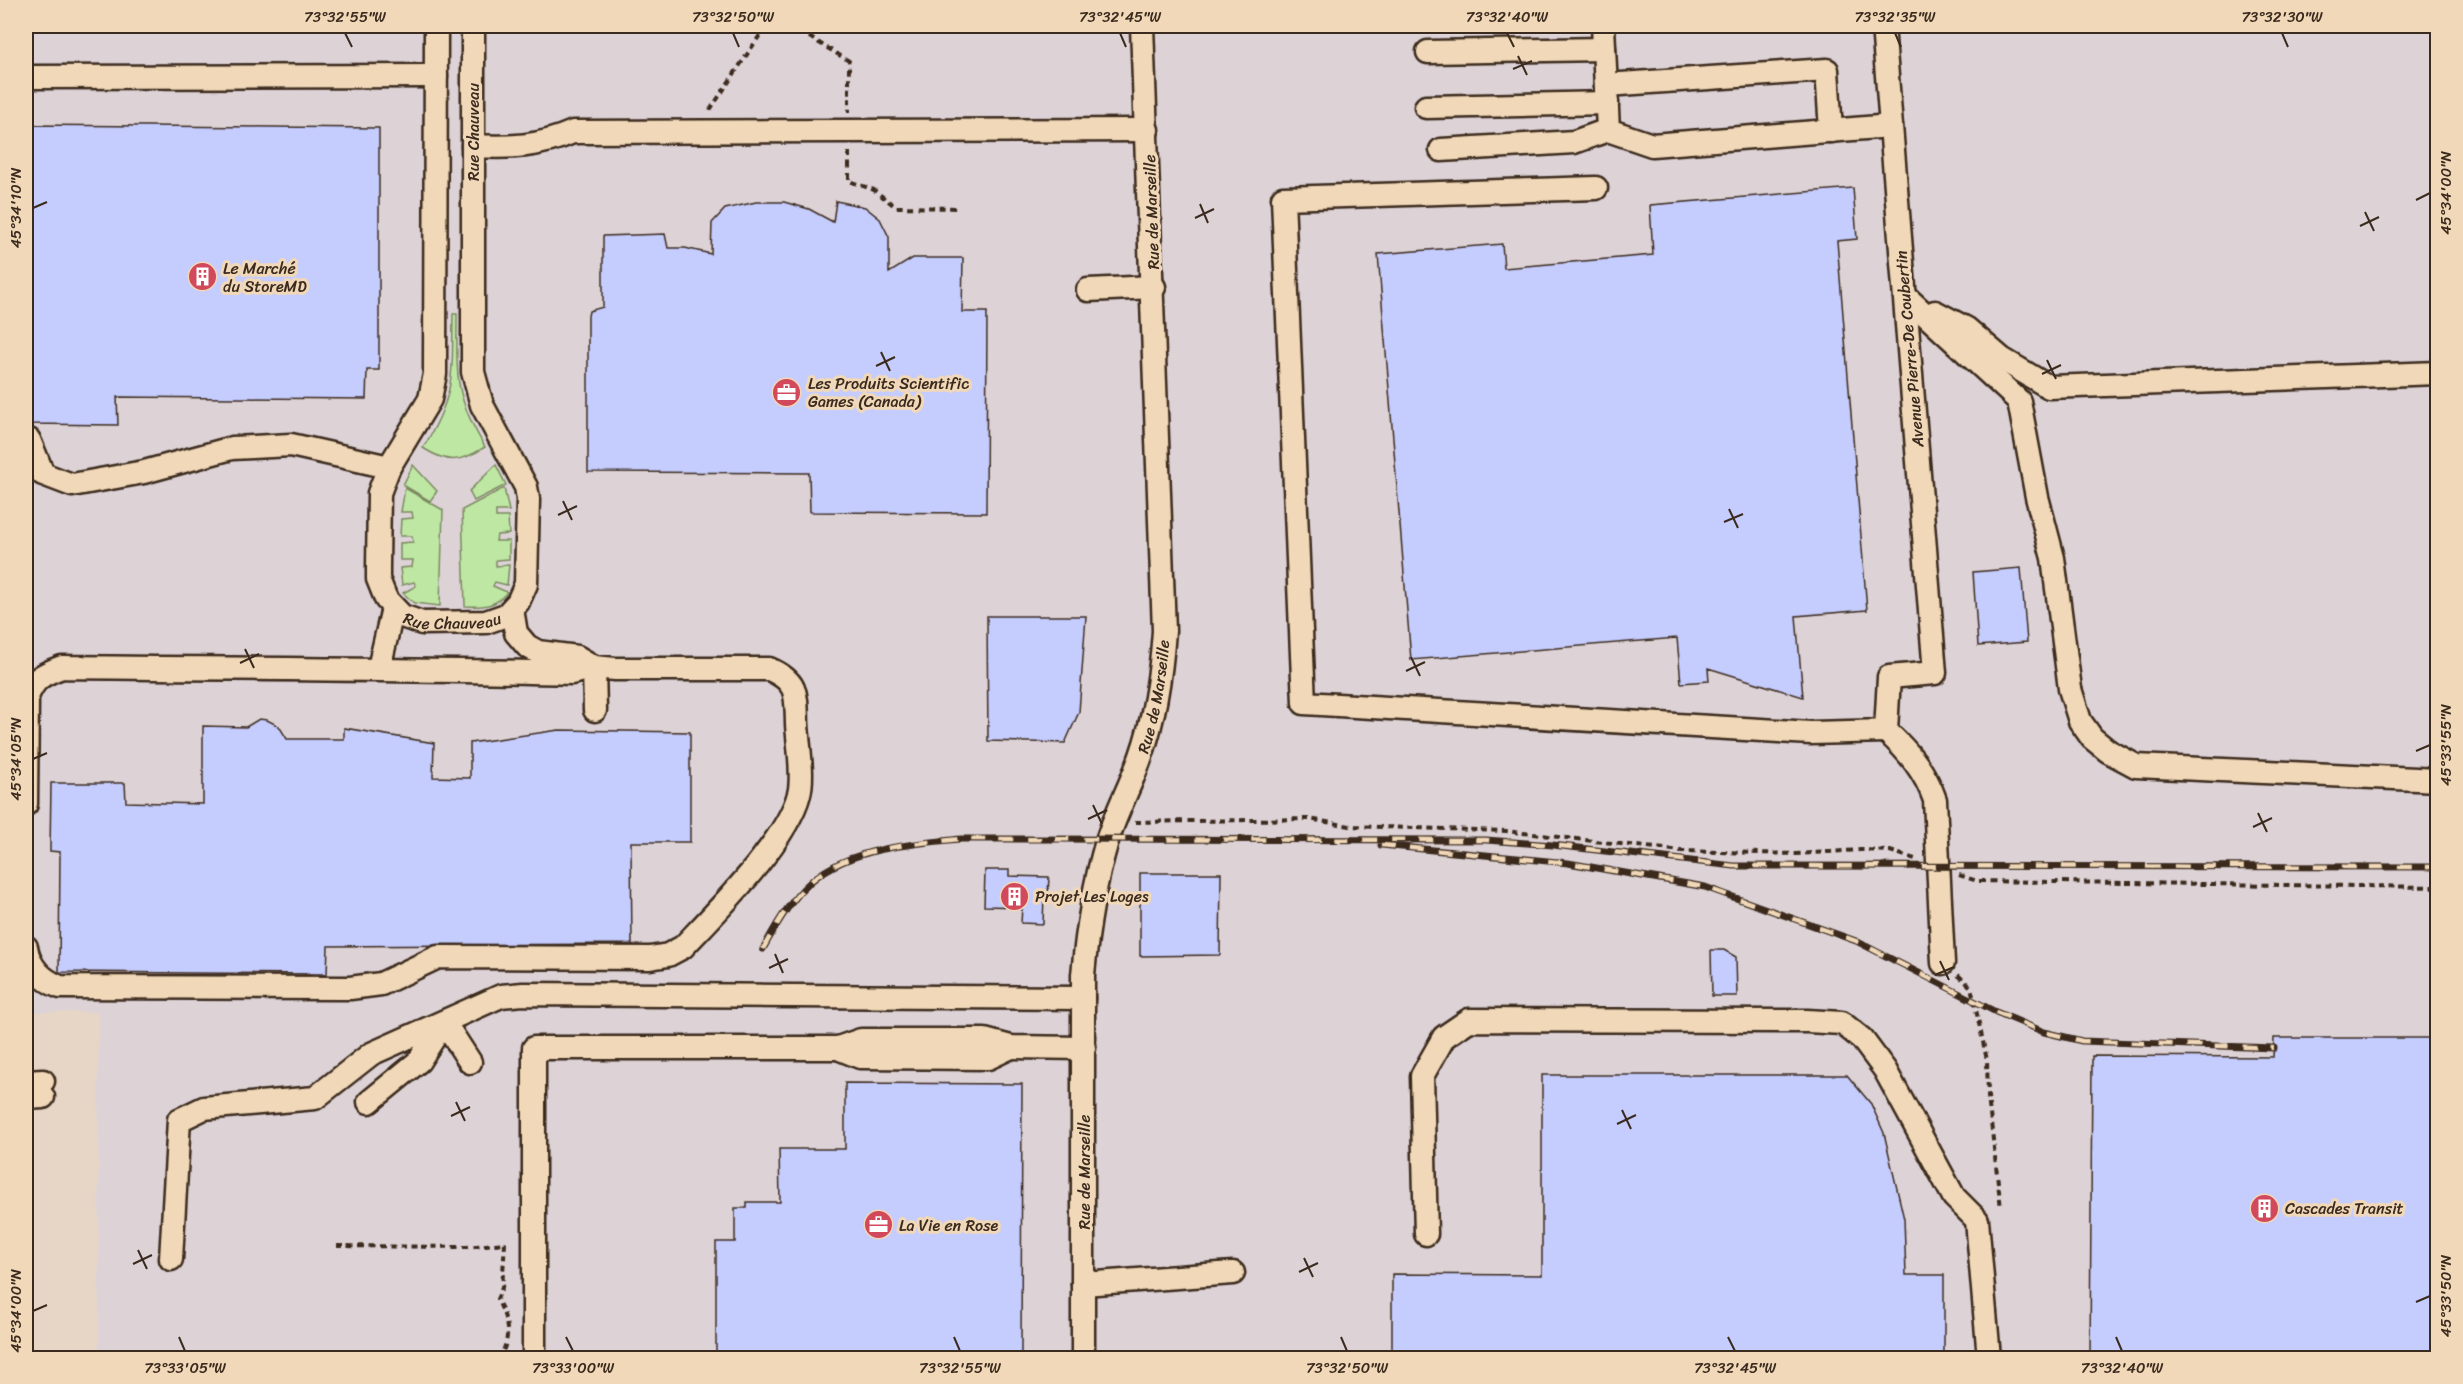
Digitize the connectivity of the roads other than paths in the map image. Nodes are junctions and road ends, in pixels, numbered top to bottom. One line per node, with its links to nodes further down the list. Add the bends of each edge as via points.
1 (436, 26): 8 (street, Rue Chauveau)
2 (473, 26): 16 (street, Rue Chauveau)
3 (1143, 26): 13 (street, Rue de Marseille)
4 (1603, 26): 6 (street)
5 (1883, 26): 12 (street, Avenue Pierre-De Coubertin)
6 (1604, 49): 7 (street); 10 (street)
7 (1428, 52)
8 (436, 76): 9 (street); 24 (street, Rue Chauveau, via 435,375 430,399)
9 (28, 77)
10 (1606, 94): 11 (street); 14 (street); 15 (street, via 1827,70)
11 (1426, 107)
12 (1891, 126): 15 (street); 21 (street, Avenue Pierre-De Coubertin)
13 (1147, 130): 16 (street, via 573,132 523,147); 19 (street, Rue de Marseille)
14 (1608, 130): 15 (street, via 1652,145); 17 (street, via 1574,142)
15 (1832, 131)
16 (473, 146): 26 (street, Rue Chauveau, via 474,384 522,477 528,499 526,584)
17 (1441, 150)
18 (1596, 188): 30 (street, via 1283,198 1304,703 1811,734)
19 (1154, 287): 20 (street); 35 (street, Rue de Marseille, via 1164,631 1160,674 1147,736 1108,838 1091,908)
20 (1088, 290)
21 (1906, 297): 22 (street, via 1967,329 2002,359 2049,387); 30 (street, Avenue Pierre-De Coubertin, via 1935,674 1889,677); 31 (street, via 2019,401 2053,558 2070,689 2080,721 2092,738 2136,766)
22 (2438, 373)
23 (29, 440): 24 (street, via 43,474 72,485 144,472 232,448 291,446)
24 (389, 467): 25 (street, Rue Chauveau, via 379,493 378,568 381,591)
25 (393, 608): 26 (street, Rue Chauveau, via 422,623 486,622); 28 (street)
26 (512, 609): 27 (street, via 516,633 527,646 556,656 577,657)
27 (594, 667): 28 (street, via 572,673); 29 (street); 33 (street, via 769,669 782,675 796,691 800,793 766,852 683,947 675,951 650,958 438,957 381,984 350,988 60,987 45,981)
28 (379, 668): 32 (street, via 329,671 62,667 41,675 27,697)
29 (595, 710)
30 (1886, 731): 34 (street, via 1928,778 1935,800)
31 (2438, 780)
32 (26, 804)
33 (26, 947)
34 (1943, 963)
35 (1083, 998): 36 (street, via 523,994 501,996); 37 (street, Rue de Marseille)
36 (444, 1022): 38 (street); 39 (street, via 419,1061); 41 (street, via 371,1054 315,1098 204,1108 179,1120)
37 (1084, 1048): 43 (street, Rue de Marseille); 44 (street, via 1011,1047 988,1058 860,1057 838,1048 534,1048)
38 (470, 1062)
39 (369, 1102)
40 (1426, 1234): 46 (street, via 1422,1076 1444,1037 1469,1020 1842,1023 1862,1039 1885,1070 1954,1197 1977,1220)
41 (171, 1259)
42 (1233, 1272): 43 (street)
43 (1083, 1284): 45 (street, Rue de Marseille)
44 (534, 1359)
45 (1083, 1359)
46 (1989, 1359)

